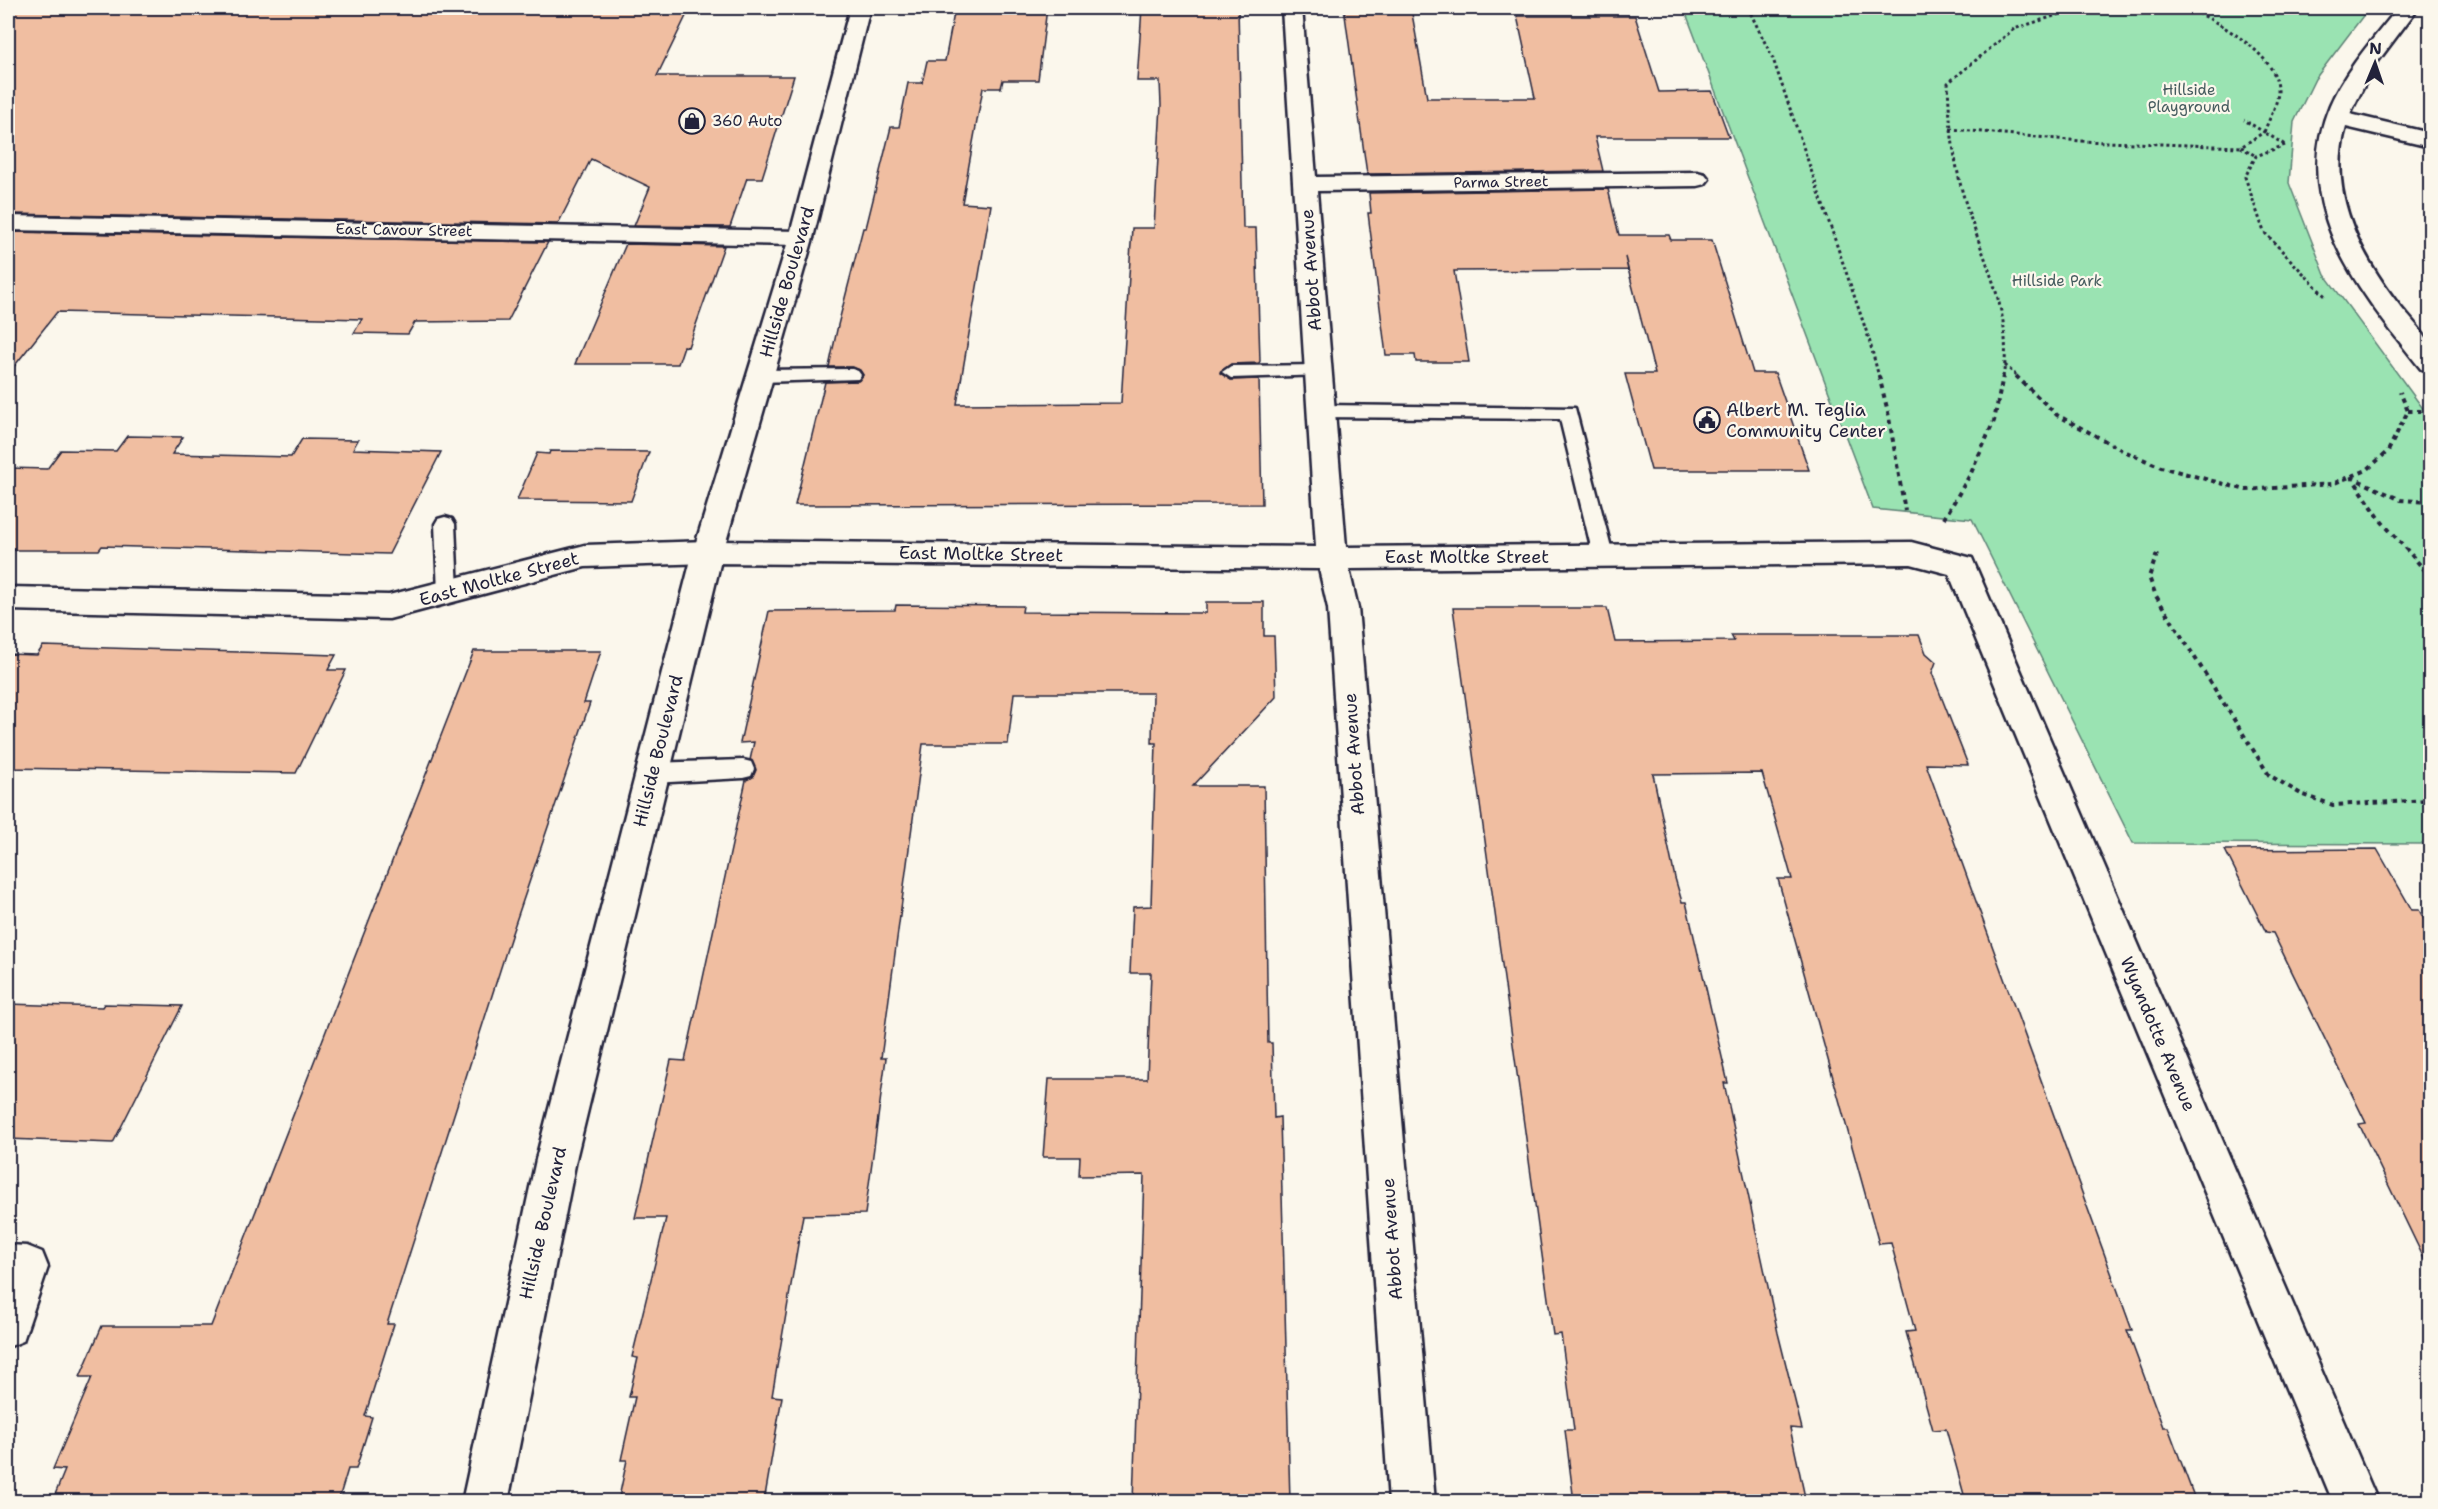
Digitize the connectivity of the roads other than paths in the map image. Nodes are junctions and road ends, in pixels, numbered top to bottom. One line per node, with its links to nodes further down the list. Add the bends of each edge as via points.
1 (860, 8): 9 (street, Hillside Boulevard)
2 (1292, 8): 7 (street, Abbot Avenue)
3 (2408, 8): 4 (street, via 2350,89)
4 (2336, 118): 5 (street); 10 (street, via 2327,172 2344,238 2366,278)
5 (2430, 140)
6 (1697, 179): 7 (street, Parma Street)
7 (1305, 184): 11 (street, Abbot Avenue)
8 (8, 223): 9 (street, East Cavour Street)
9 (801, 238): 14 (street, Hillside Boulevard)
10 (2430, 363)
11 (1318, 371): 12 (lane); 15 (street, Abbot Avenue)
12 (1231, 372)
13 (852, 375): 14 (lane)
14 (760, 376): 17 (street, Hillside Boulevard)
15 (1321, 411): 18 (lane, via 1568,413); 19 (street, Abbot Avenue)
16 (445, 524): 21 (lane)
17 (708, 552): 19 (street, East Moltke Street); 21 (street, East Moltke Street, via 585,556); 24 (street, Hillside Boulevard)
18 (1603, 555): 19 (street, East Moltke Street); 20 (street, East Moltke Street, via 1911,553)
19 (1332, 558): 28 (street, Abbot Avenue, via 1343,608)
20 (1961, 566): 29 (street, Wyandotte Avenue)
21 (448, 592): 22 (street, East Moltke Street, via 389,607)
22 (8, 599)
23 (743, 769): 24 (lane)
24 (652, 773): 27 (street, Hillside Boulevard, via 557,1155)
25 (17, 1266): 26 (street)
26 (8, 1326)
27 (485, 1502)
28 (1412, 1502)
29 (2356, 1502)

